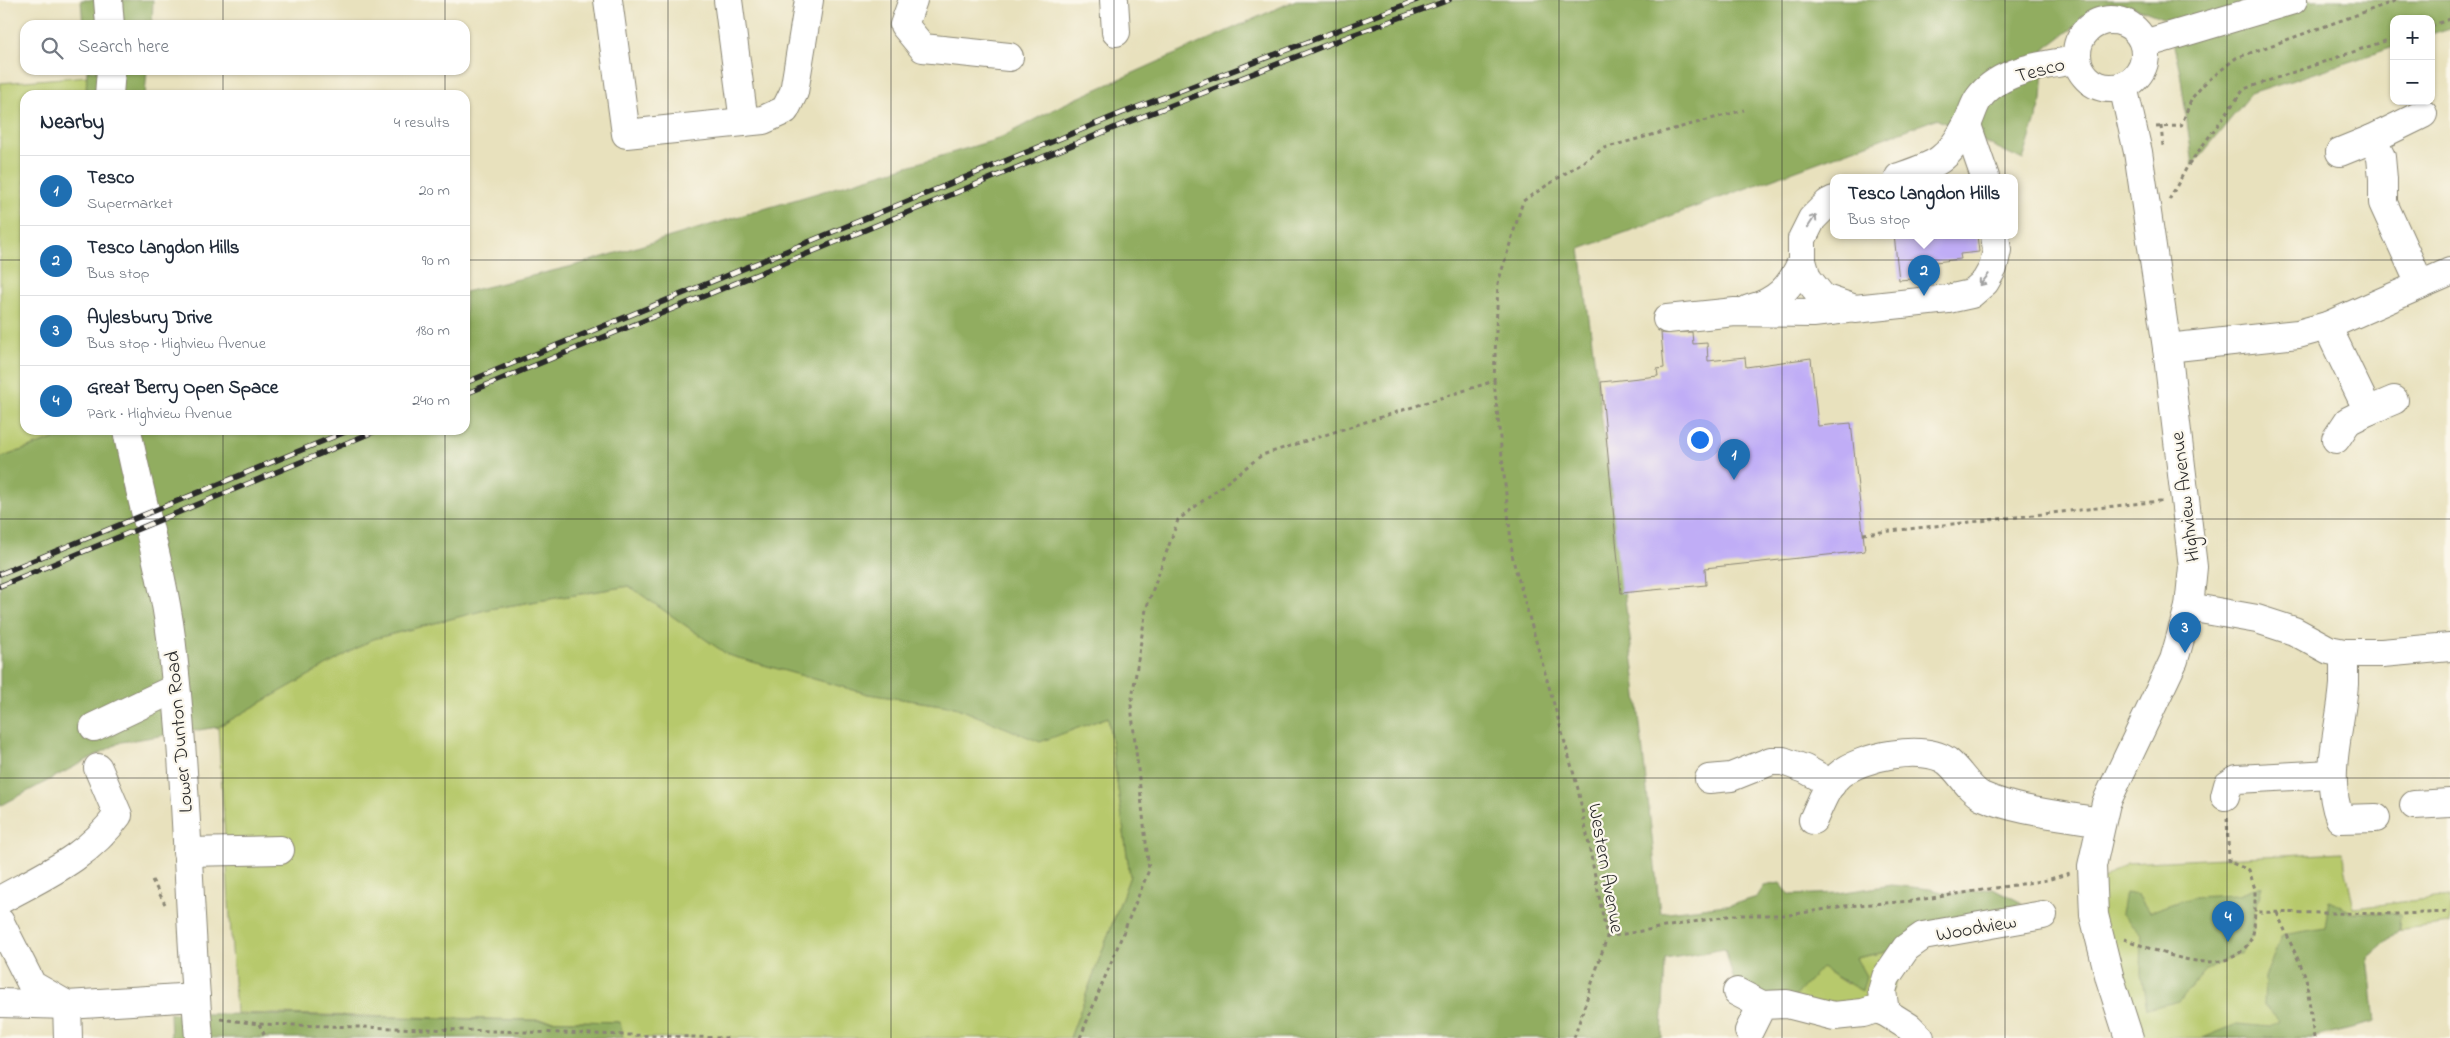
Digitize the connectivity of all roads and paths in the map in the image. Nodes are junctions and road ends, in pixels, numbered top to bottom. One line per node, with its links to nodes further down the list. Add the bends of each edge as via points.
1 (108, 0): 11 (street)
2 (608, 0): 23 (street, via 626,134)
3 (728, 0): 23 (street)
4 (810, 0): 23 (street, via 794,92 785,110 763,120)
5 (914, 0): 16 (street, via 904,25 923,48)
6 (1114, 0): 13 (street)
7 (2293, 0): 15 (street)
8 (2398, 0): 25 (path, via 2236,58 2192,98 2181,126)
9 (2099, 10): 15 (street, via 2135,30); 17 (street, via 2078,44)
10 (2450, 19): 12 (path)
11 (110, 20)
12 (2435, 25)
13 (1116, 32)
14 (2390, 39): 30 (path, via 2244,89 2187,167)
15 (2144, 44): 19 (street, via 2140,71)
16 (1009, 57)
17 (2077, 60): 19 (street, via 2086,78 2094,84 2111,88); 24 (street, Tesco, via 2024,69 1999,81 1979,98)
18 (111, 75): 20 (street)
19 (2123, 86): 40 (street, Highview Avenue, via 2138,152)
20 (110, 90)
21 (1744, 110): 41 (path, Western Avenue, via 1604,148 1523,201 1498,283)
22 (2423, 114): 26 (street)
23 (744, 122)
24 (1967, 125): 28 (street, Tesco, via 1954,147 1937,164); 29 (street)
25 (2161, 126)
26 (2372, 139): 27 (street); 35 (street, via 2384,179 2383,203)
27 (2340, 152)
28 (1908, 174)
29 (1984, 174)
30 (2169, 201)
31 (1830, 202): 33 (street, one-way to 31, via 1802,239 1812,218)
32 (1996, 239): 36 (street, one-way to 36, via 1993,268 1985,282 1971,294)
33 (1802, 261): 36 (street, via 1807,278 1823,298); 37 (street, via 1794,280 1783,293 1762,306)
34 (2450, 272): 35 (street)
35 (2420, 284): 39 (street)
36 (1855, 308): 37 (street, via 1813,313)
37 (1735, 312): 38 (street)
38 (1666, 319)
39 (2326, 326): 40 (street, via 2288,336); 43 (street)
40 (2167, 348): 46 (street, Highview Avenue)
41 (1494, 381): 72 (path, Western Avenue, via 1513,560 1578,789); 85 (path, via 1262,455 1178,520 1146,609 1131,705 1149,870)
42 (2394, 400): 43 (street)
43 (2368, 411): 45 (street, via 2348,421)
44 (127, 435): 51 (street, Lower Dunton Road, via 165,597)
45 (2336, 439)
46 (2186, 518): 47 (path, via 2162,520 2160,501); 48 (street, Highview Avenue, via 2192,557)
47 (1863, 534)
48 (2189, 607): 50 (street, via 2257,619 2294,631 2329,650); 62 (street, Highview Avenue, via 2174,660 2114,782)
49 (2450, 647): 50 (street)
50 (2344, 653): 54 (street, via 2344,684)
51 (176, 688): 52 (street); 64 (street, Lower Dunton Road)
52 (94, 727)
53 (98, 768): 66 (street, via 118,815 107,830 80,856)
54 (2331, 774): 57 (street, via 2237,779 2228,785); 60 (street, via 2340,819)
55 (1709, 779): 56 (street, via 1744,774 1771,761 1783,761)
56 (1832, 784): 61 (street); 62 (street, via 1853,766 1876,759 1907,752 1932,754 1947,761 1980,795 2032,810)
57 (2226, 796): 67 (path, via 2229,862 2249,870 2255,888)
58 (2450, 803): 59 (street)
59 (2414, 805)
60 (2376, 818)
61 (1813, 820)
62 (2101, 822): 65 (street, Highview Avenue)
63 (280, 850): 64 (street)
64 (187, 852): 79 (street, Lower Dunton Road)
65 (2092, 866): 72 (path, via 2047,880 1912,901 1845,906 1789,915 1733,915); 73 (street, Highview Avenue, via 2094,916)
66 (0, 900)
67 (2255, 912): 69 (path); 73 (path, via 2252,937 2242,952 2218,962 2188,961 2123,938 2109,940)
68 (2450, 912): 69 (path)
69 (2277, 913): 89 (path, via 2306,977)
70 (2044, 915): 78 (street, Woodview, via 1923,936 1906,948 1886,977 1882,991)
71 (0, 922): 76 (street, via 32,985)
72 (1607, 937): 86 (path, Western Avenue)
73 (2102, 947): 88 (street, Highview Avenue)
74 (1737, 992): 77 (street)
75 (0, 1003): 76 (street)
76 (66, 1005): 79 (street); 82 (street)
77 (1762, 1005): 78 (street, via 1787,1004 1834,1016 1876,1009); 81 (street)
78 (1885, 1012): 87 (street)
79 (197, 1017): 80 (path)
80 (259, 1024): 83 (path); 84 (path)
81 (1749, 1031)
82 (68, 1038)
83 (266, 1038)
84 (728, 1038)
85 (1080, 1038)
86 (1574, 1038)
87 (1920, 1038)
88 (2129, 1038)
89 (2314, 1038)

